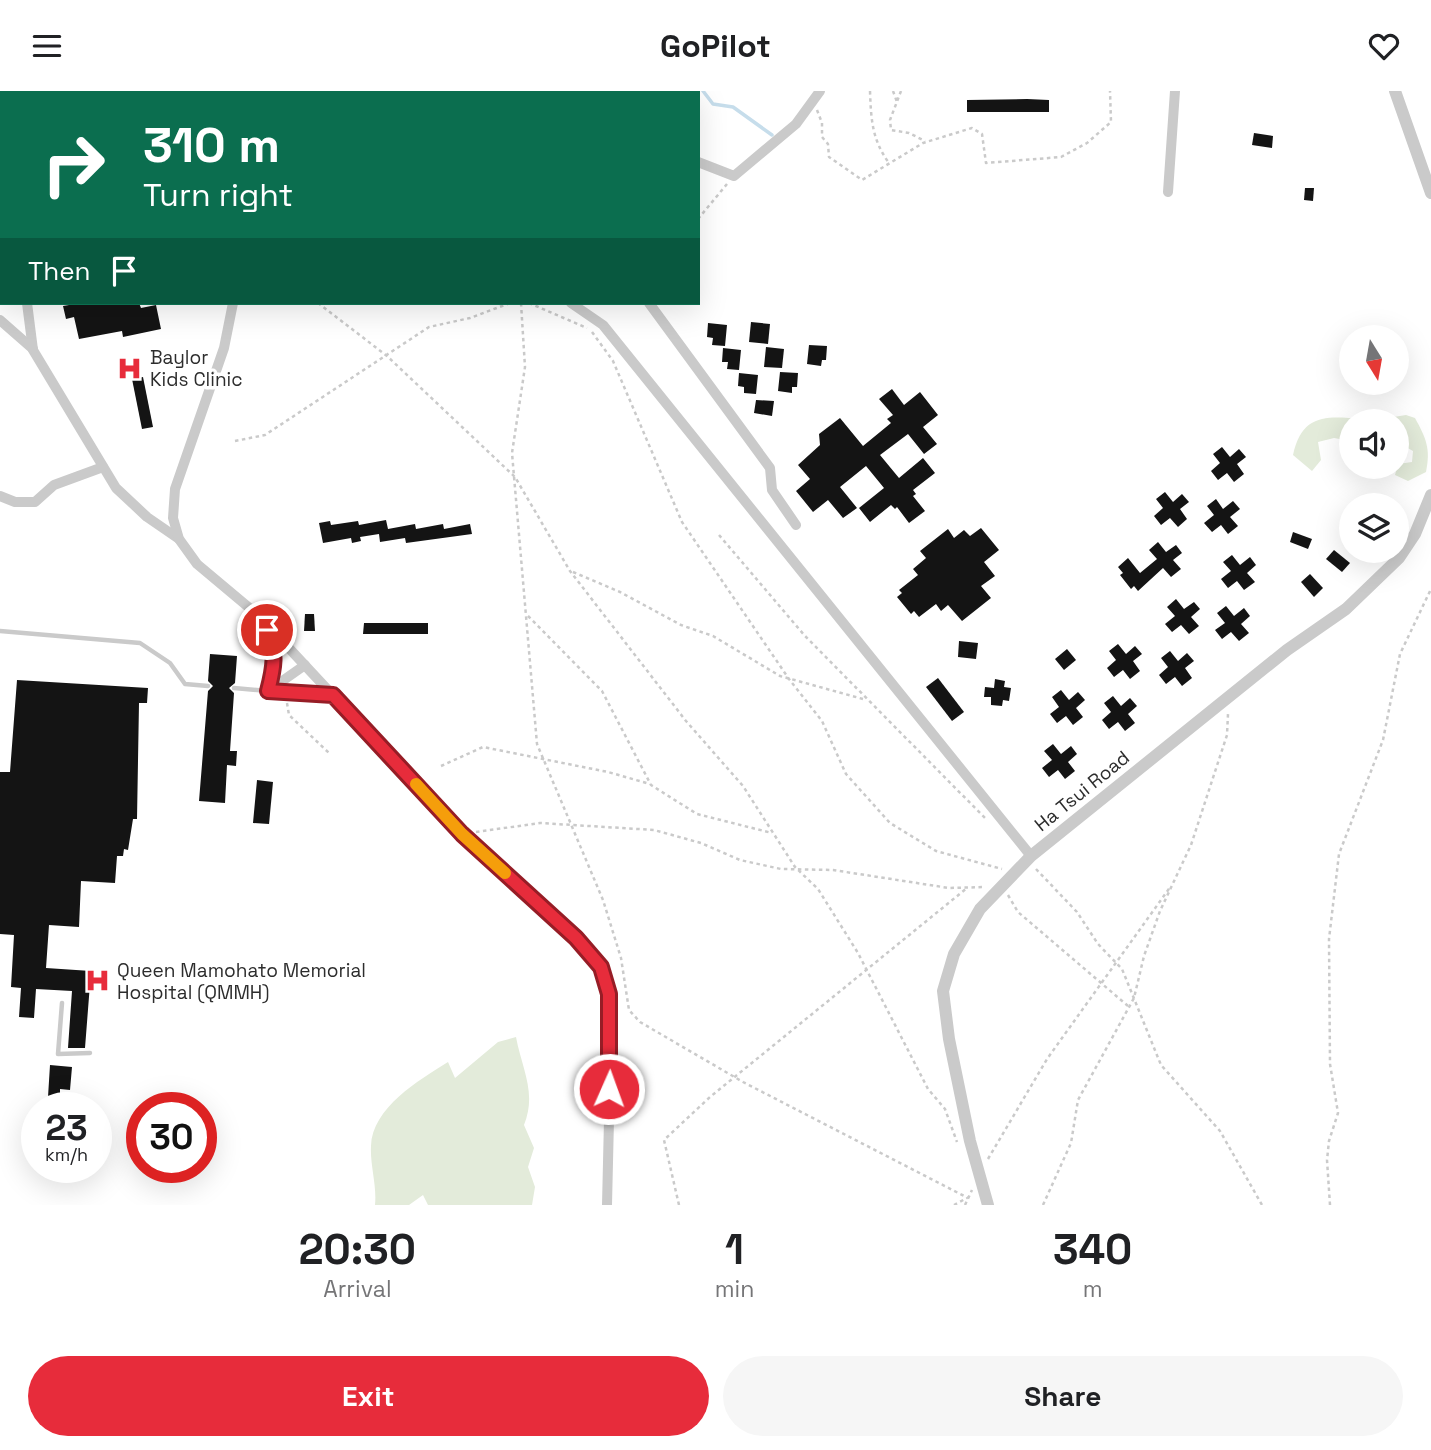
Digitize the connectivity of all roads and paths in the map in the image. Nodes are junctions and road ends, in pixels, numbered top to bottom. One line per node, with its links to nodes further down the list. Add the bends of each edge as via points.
1 (820, 91): 8 (street)
2 (870, 91): 12 (path, via 876,146)
3 (893, 91): 9 (path)
4 (901, 91): 9 (path)
5 (1110, 91): 10 (path, via 1111,122 1062,157 986,163 982,134 972,128)
6 (1175, 91): 14 (street)
7 (1395, 91): 15 (street)
8 (814, 101): 12 (path, via 829,157 862,180); 13 (street, via 796,124)
9 (897, 102): 10 (path, via 891,130)
10 (927, 142): 12 (path)
11 (700, 163): 13 (street)
12 (889, 163)
13 (734, 176): 16 (path)
14 (1168, 192)
15 (1431, 193)
16 (700, 217)
17 (27, 305): 26 (street)
18 (233, 305): 35 (street, via 224,348 175,489 173,519)
19 (321, 305): 27 (path)
20 (505, 305): 27 (path, via 429,327)
21 (521, 305): 30 (path, via 525,367 512,453)
22 (534, 305): 42 (path, via 591,330 613,361 682,522)
23 (574, 305): 58 (street, via 603,325)
24 (650, 305): 33 (street, via 770,468 772,490)
25 (0, 320): 26 (street)
26 (33, 350): 29 (street)
27 (387, 356): 28 (path, via 265,435); 30 (path)
28 (235, 441)
29 (103, 467): 32 (street, via 54,485 35,502); 35 (street, via 116,488 139,510)
30 (515, 477): 36 (path); 39 (path)
31 (1431, 495): 48 (street, Ha Tsui Road, via 1399,558 1346,609)
32 (0, 496)
33 (796, 525)
34 (719, 535): 49 (path, via 769,597)
35 (179, 539): 38 (street, via 197,564)
36 (570, 571): 42 (path, via 713,636); 56 (path, via 686,721 743,786)
37 (1431, 589): 82 (path, via 1400,654 1383,740 1339,854 1329,939 1329,1064 1338,1113 1326,1160)
38 (259, 616): 41 (street); 45 (street, via 274,645)
39 (528, 616): 51 (path, via 537,744); 53 (path, via 602,691)
40 (0, 631): 43 (lane, via 140,643 170,663 185,684)
41 (305, 665): 45 (street); 47 (street)
42 (789, 679): 49 (path); 60 (path, via 822,721 846,774 890,823 936,851)
43 (208, 686)
44 (234, 688): 45 (lane)
45 (268, 691): 46 (street)
46 (286, 693): 47 (street); 50 (path, via 289,715)
47 (333, 695): 57 (street)
48 (1229, 699): 58 (street, Ha Tsui Road); 61 (path, via 1227,735)
49 (866, 700): 54 (path)
50 (329, 753)
51 (543, 759): 52 (path, via 484,747); 53 (path); 55 (path)
52 (442, 766)
53 (651, 785): 56 (path, via 697,814)
54 (988, 821)
55 (572, 825): 57 (path, via 540,823); 59 (path, via 654,830 740,860 781,869); 71 (path, via 618,946 629,1010 640,1022)
56 (773, 833): 59 (path)
57 (462, 834): 76 (street, via 576,938 601,967 609,994 611,1034)
58 (1029, 858): 60 (street, Ha Tsui Road); 64 (path)
59 (795, 867): 63 (path); 65 (path, via 818,889)
60 (1015, 872): 62 (street, Ha Tsui Road)
61 (1175, 880): 64 (path); 67 (path, via 1144,956)
62 (1003, 886): 63 (path); 66 (path, via 1018,912); 72 (street, Ha Tsui Road, via 980,909 954,954 943,991)
63 (967, 888): 65 (path)
64 (1115, 962): 66 (path); 67 (path)
65 (866, 969): 71 (path); 72 (path, via 928,1089 945,1109 954,1142)
66 (1101, 982): 69 (path); 73 (path, via 1047,1059)
67 (1134, 998): 69 (path); 81 (path, via 1161,1065 1220,1132)
68 (62, 1003): 70 (lane, via 58,1054)
69 (1128, 1006): 80 (path, via 1078,1100 1071,1143)
70 (90, 1053)
71 (734, 1078): 74 (path); 77 (path, via 664,1140)
72 (970, 1141): 73 (street, Ha Tsui Road)
73 (980, 1175): 74 (path); 75 (street, Ha Tsui Road)
74 (968, 1198): 75 (path); 78 (path); 79 (path)
75 (982, 1203)
76 (607, 1205)
77 (679, 1205)
78 (954, 1205)
79 (965, 1205)
80 (1043, 1205)
81 (1262, 1205)
82 (1330, 1205)

